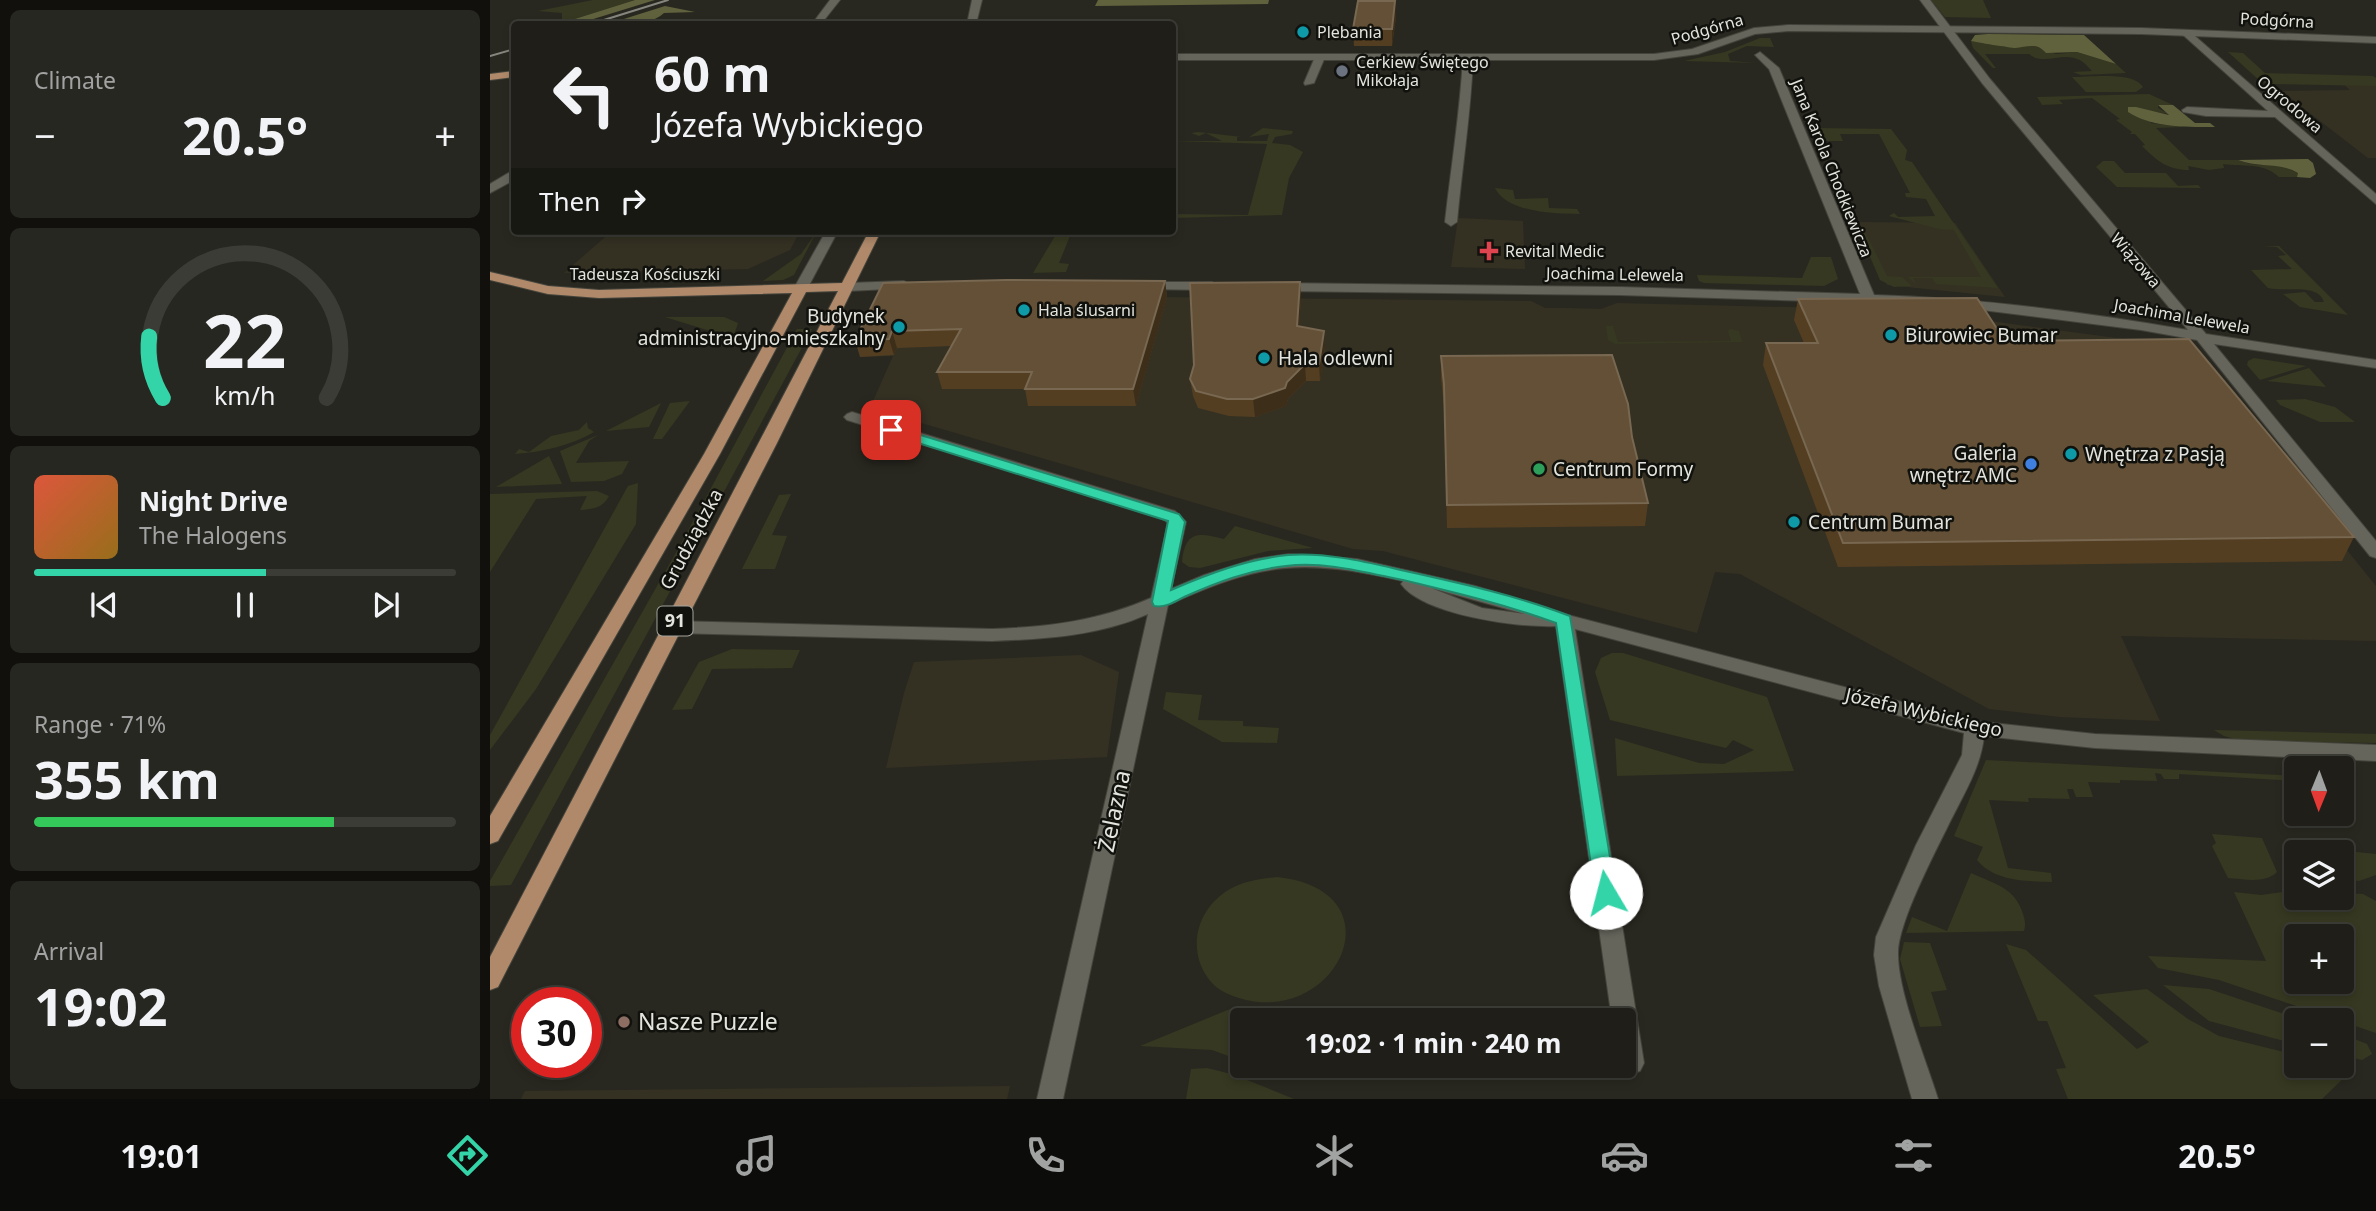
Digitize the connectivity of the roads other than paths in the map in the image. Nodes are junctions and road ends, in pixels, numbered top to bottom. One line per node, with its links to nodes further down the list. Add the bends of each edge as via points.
1 (835, 0): 4 (street)
2 (977, 0): 7 (street)
3 (1925, 0): 8 (street, Wiązowa)
4 (824, 15): 5 (street); 6 (street)
5 (812, 21)
6 (819, 21)
7 (972, 21)
8 (1947, 28): 9 (street, Podgórna); 14 (street, Podgórna, via 1775,29 1742,34 1694,52 1654,57); 34 (street, Wiązowa, via 1986,81)
9 (2185, 32): 10 (street, Podgórna); 19 (street, Ogrodowa)
10 (2376, 40)
11 (1760, 55): 33 (street, Jana Karola Chodkiewicza, via 1774,68)
12 (1176, 57): 13 (street, Podgórna)
13 (1320, 57): 14 (street, Podgórna); 17 (street)
14 (1468, 57): 23 (street)
15 (511, 74): 16 (main road)
16 (490, 77)
17 (1309, 83)
18 (2187, 110): 19 (street)
19 (2277, 114): 22 (street, Ogrodowa)
20 (511, 177): 21 (street)
21 (490, 190)
22 (2376, 200)
23 (1451, 222)
24 (830, 235): 32 (street, Grudziądzka)
25 (873, 235): 29 (main road, Grudziądzka / 91)
26 (490, 276): 32 (main road, Tadeusza Kościuszki, via 548,290 599,294)
27 (925, 285): 29 (street)
28 (1122, 285): 30 (street)
29 (848, 286): 32 (main road, Tadeusza Kościuszki); 40 (main road, Grudziądzka / 91)
30 (1229, 286)
31 (1269, 286): 33 (street, Joachima Lelewela)
32 (801, 288): 43 (main road, Grudziądzka, via 712,454)
33 (1868, 297): 34 (street, Joachima Lelewela, via 2041,311)
34 (2202, 338): 35 (street, Joachima Lelewela); 37 (street, Wiązowa)
35 (2376, 364)
36 (852, 417): 38 (street, Żelazna, via 1169,515 1177,522)
37 (2376, 552)
38 (1160, 602): 39 (street, Józefa Wybickiego, via 1210,579 1271,562 1306,560 1398,576 1477,614 1517,621); 40 (street, Józefa Wybickiego, via 1099,624 1015,635); 46 (street, Żelazna)
39 (1564, 620): 41 (street, Józefa Wybickiego); 45 (street)
40 (672, 627): 44 (main road, Grudziądzka / 91)
41 (1975, 728): 42 (street, Józefa Wybickiego, via 2095,741); 47 (street, via 1972,755 1927,845 1887,943 1891,986)
42 (2376, 753)
43 (490, 835)
44 (490, 980)
45 (1623, 1008)
46 (1050, 1099)
47 (1925, 1099)

